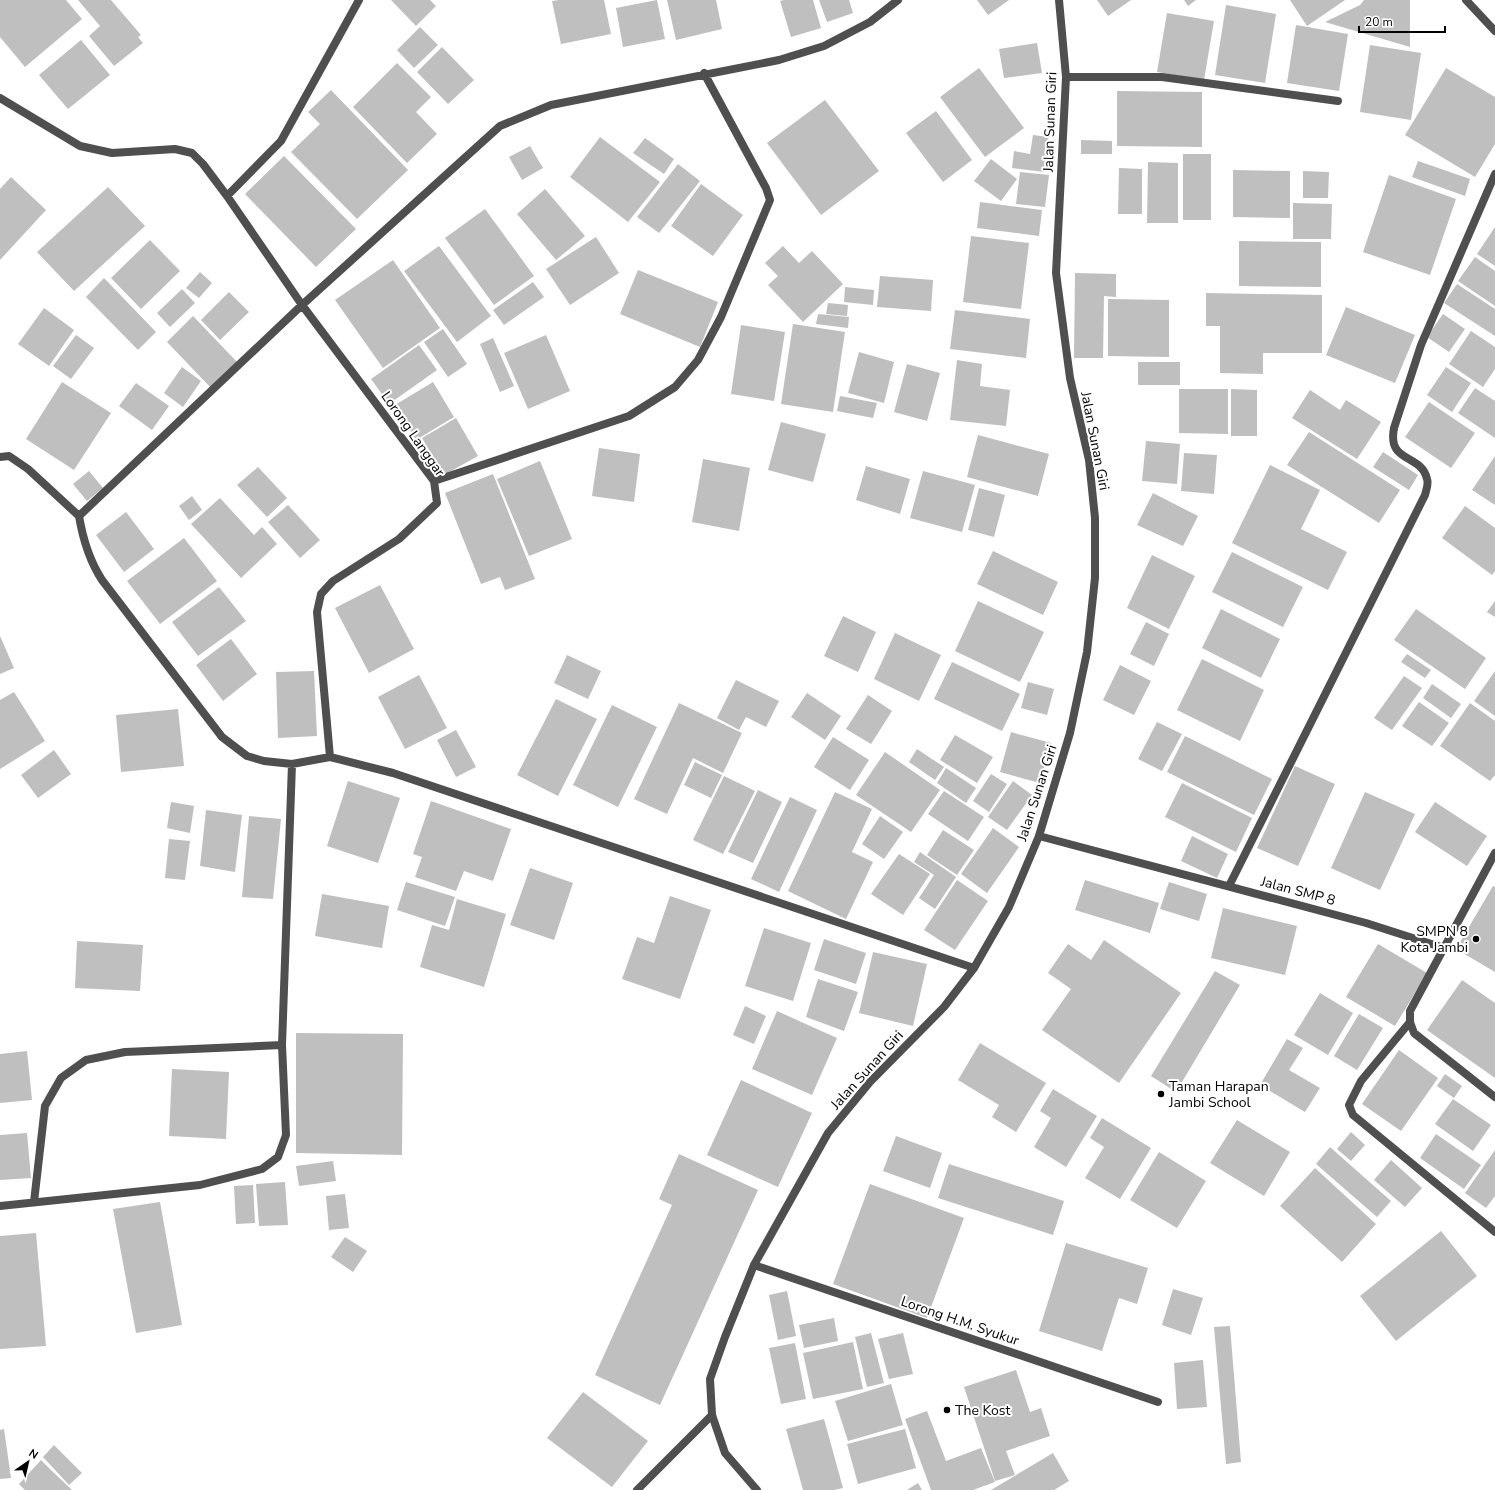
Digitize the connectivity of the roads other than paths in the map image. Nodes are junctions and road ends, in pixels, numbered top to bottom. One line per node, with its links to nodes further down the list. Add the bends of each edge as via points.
1 (359, 0): 11 (street, via 280,141)
2 (898, 0): 6 (street, via 870,22 824,46 779,60)
3 (1059, 0): 7 (street, Jalan Sunan Giri)
4 (1469, 1): 5 (street)
5 (1495, 30)
6 (704, 73): 12 (street, via 550,104 500,126); 14 (street, via 770,200 721,317 698,360 674,387 629,416)
7 (1066, 77): 9 (street, via 1162,77); 18 (street, Jalan Sunan Giri, via 1056,273 1070,378 1089,460 1095,518 1095,578 1086,652 1070,733)
8 (0, 98): 11 (street, Lorong Langgar, via 80,146 112,152 175,149 192,153)
9 (1338, 101)
10 (1495, 174): 20 (street, via 1421,345 1394,428 1392,439 1396,449 1424,470 1428,481 1425,495)
11 (227, 196): 12 (street, Lorong Langgar)
12 (302, 305): 14 (street, Lorong Langgar); 15 (street)
13 (0, 457): 15 (street, via 9,456 28,469)
14 (434, 482): 16 (street, Lorong Langgar, via 437,503 399,539 333,581 321,594 317,612)
15 (79, 516): 17 (street, via 83,540 93,566 222,737 247,756)
16 (330, 757): 17 (street); 22 (street, via 393,773)
17 (292, 764): 24 (street)
18 (1039, 836): 20 (street, Jalan SMP 8); 22 (street, Jalan Sunan Giri, via 1009,906)
19 (1495, 853): 21 (street)
20 (1229, 886): 21 (street, Jalan SMP 8, via 1366,923)
21 (1444, 948): 23 (street, via 1410,1011)
22 (974, 968): 29 (street, Jalan Sunan Giri, via 944,1007 870,1082 828,1133)
23 (1410, 1022): 25 (street, via 1414,1033); 28 (street, via 1361,1081 1349,1105 1353,1115)
24 (282, 1045): 26 (street, via 125,1052 86,1060 61,1078 45,1106); 26 (street, via 286,1136 278,1157 262,1169 200,1185)
25 (1495, 1097)
26 (34, 1202): 27 (street)
27 (0, 1206)
28 (1495, 1232)
29 (754, 1266): 30 (street, Lorong H.M. Syukur); 31 (street, Jalan Sunan Giri, via 710,1379)
30 (1158, 1402)
31 (712, 1415): 32 (street); 33 (street, Jalan Sunan Giri, via 725,1453)
32 (637, 1490)
33 (757, 1490)

